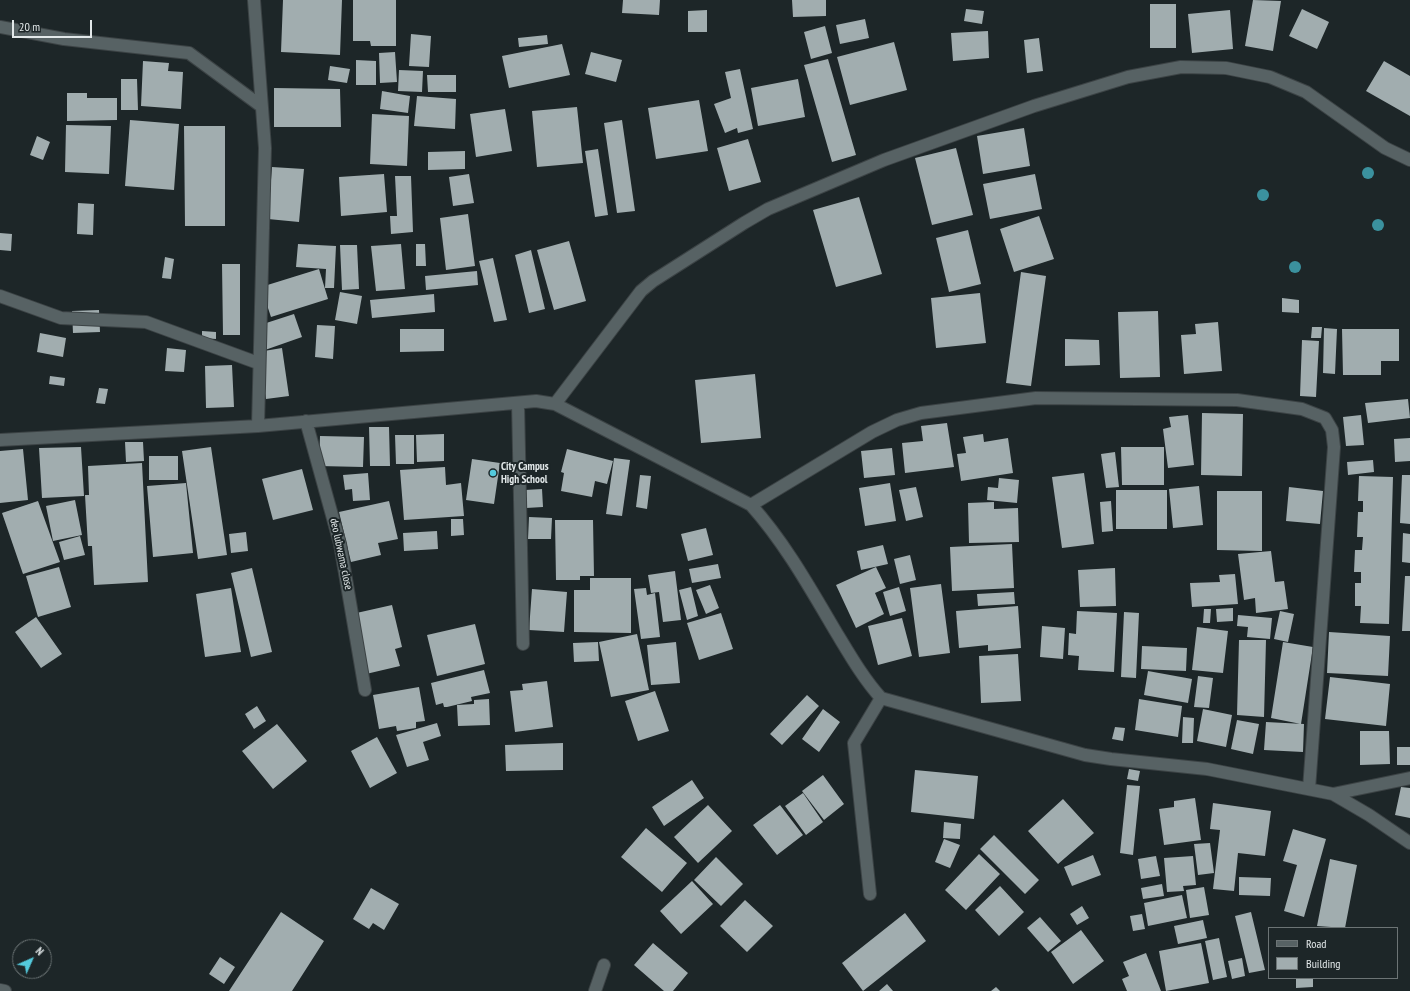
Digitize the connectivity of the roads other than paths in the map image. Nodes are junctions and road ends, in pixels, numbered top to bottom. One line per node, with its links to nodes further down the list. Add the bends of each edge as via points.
1 (254, 0): 3 (street)
2 (0, 27): 3 (street, via 64,39 189,53)
3 (261, 106): 6 (street, via 265,148)
4 (1410, 160): 8 (street, via 1385,148 1306,92 1270,77 1226,68 1181,67 1128,77 1034,106 884,160 768,209 641,291)
5 (0, 296): 6 (street, via 61,318 152,324)
6 (258, 363): 10 (street)
7 (518, 403): 8 (street, via 536,401); 9 (street); 13 (street)
8 (555, 404): 12 (street)
9 (306, 421): 10 (street); 14 (street, deo lubwama close, via 340,544)
10 (258, 426): 11 (street)
11 (0, 440)
12 (751, 505): 15 (street, via 770,526 866,681); 17 (street, via 872,432 897,420 921,413 1036,398 1236,400 1302,410 1325,418 1332,430 1334,447)
13 (523, 644)
14 (365, 690)
15 (881, 698): 17 (street, via 1085,755 1207,769); 20 (street, via 854,742)
16 (1410, 778): 18 (street)
17 (1309, 789): 18 (street)
18 (1333, 794): 19 (street)
19 (1410, 843)
20 (870, 894)
21 (604, 964): 24 (street)
22 (0, 990): 23 (street)
23 (5, 991)
24 (595, 991)

